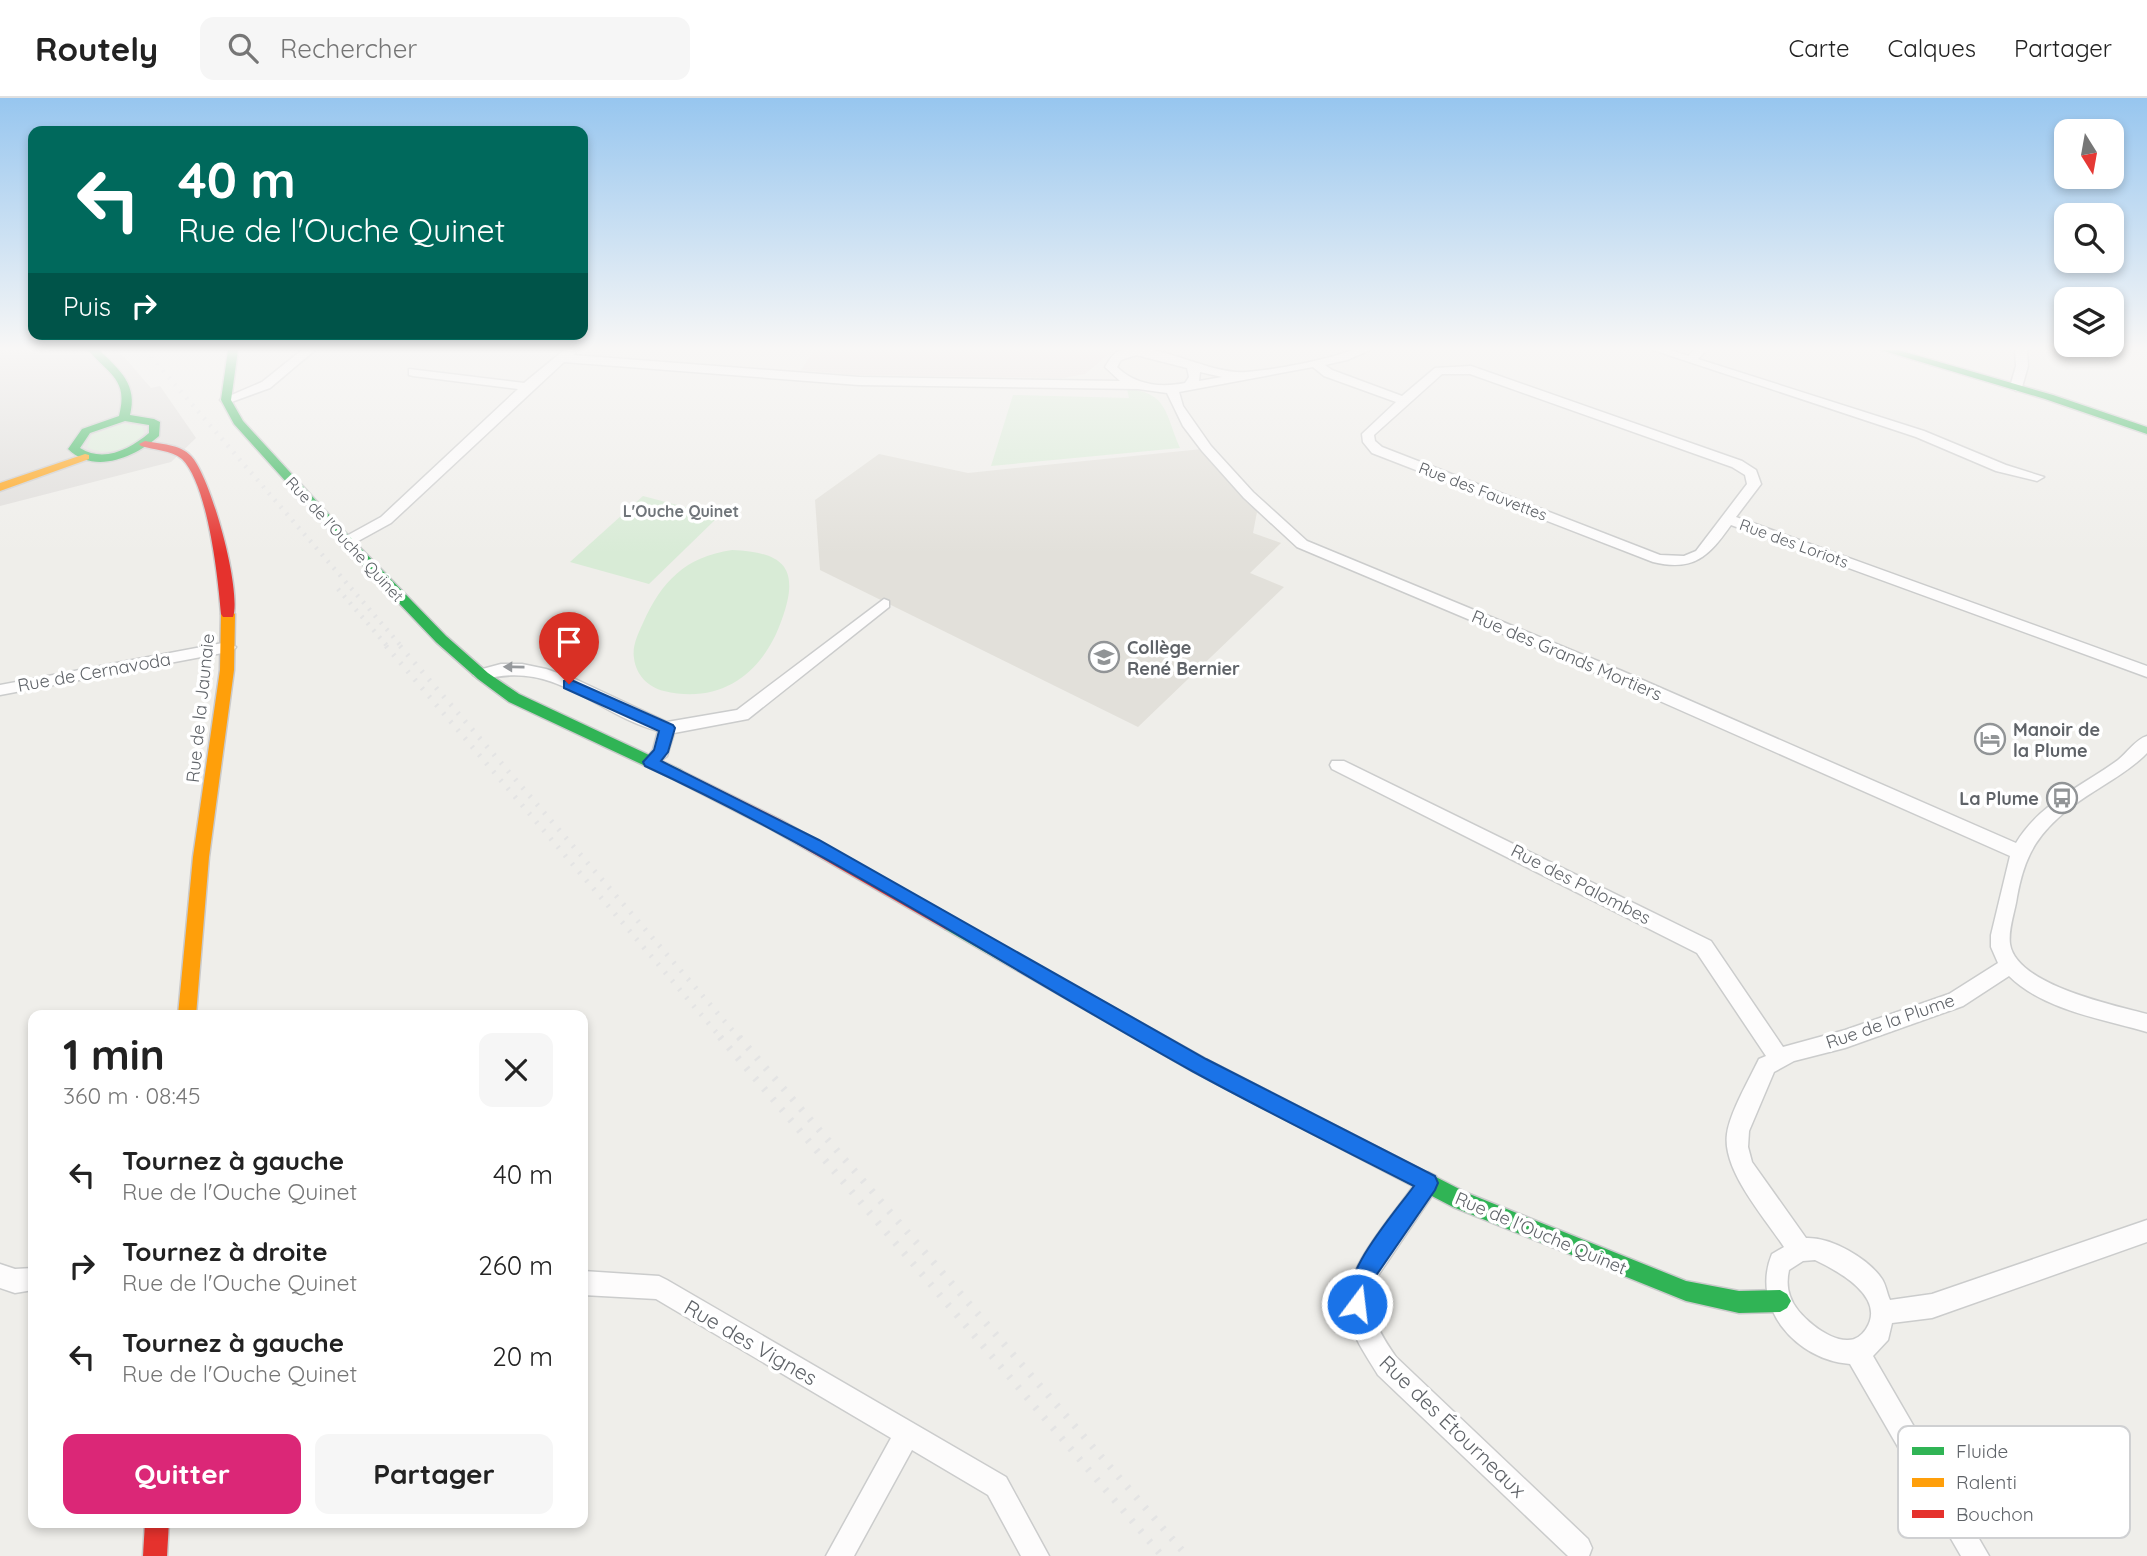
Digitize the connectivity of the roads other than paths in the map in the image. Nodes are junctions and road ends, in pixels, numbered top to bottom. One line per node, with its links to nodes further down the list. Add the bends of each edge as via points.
1 (124, 418): 10 (street, via 154,422 155,434); 11 (street, via 80,436 74,449)
2 (235, 418): 15 (street, Rue de l'Ouche Quinet)
3 (494, 418): 15 (street, via 386,520)
4 (1185, 418): 25 (street, Rue des Grands Mortiers, via 1277,526 1302,544 1616,675)
5 (1385, 418): 14 (street, Rue des Fauvettes, via 1368,434 1377,450 1658,559 1682,563 1699,558)
6 (1609, 418): 14 (street, Rue des Loriots, via 1751,473 1754,484)
7 (1870, 418): 12 (street, via 2001,468)
8 (2108, 418): 9 (street)
9 (2147, 431)
10 (145, 444): 11 (street, via 110,457); 17 (street, Rue de la Jaunaie, via 185,455 204,487 214,519 228,611)
11 (85, 457): 13 (street)
12 (2037, 477)
13 (0, 487)
14 (1728, 519): 18 (street, Rue des Loriots)
15 (346, 542): 19 (street, Rue de l'Ouche Quinet)
16 (884, 604): 21 (street, via 742,715)
17 (228, 646): 20 (street, Rue de Cernavoda); 27 (street, Rue de la Jaunaie)
18 (2147, 672)
19 (481, 675): 21 (street, one-way to 19, via 536,669 501,667); 23 (street, Rue de l'Ouche Quinet, via 521,702)
20 (0, 690)
21 (667, 728): 23 (street, via 661,752)
22 (2147, 741): 25 (street, via 2100,781 2055,810)
23 (651, 762): 30 (street, Rue de l'Ouche Quinet, via 813,845 1199,1065)
24 (1338, 765): 29 (street, Rue des Palombes, via 1704,947)
25 (2018, 852): 26 (street, via 2000,944)
26 (2011, 966): 28 (street, via 2040,988); 29 (street, Rue de la Plume, via 1956,1000)
27 (187, 1010)
28 (2147, 1023)
29 (1779, 1058): 32 (street, via 1762,1074 1738,1131 1737,1147 1744,1167)
30 (1428, 1183): 36 (street, Rue de l'Ouche Quinet, via 1490,1214 1673,1287 1732,1303); 43 (street, Rue des Étourneaux, via 1363,1276 1357,1304 1366,1335 1387,1366)
31 (2147, 1231): 37 (street, via 1933,1306)
32 (1800, 1250): 36 (street, via 1788,1254 1775,1273); 37 (street, via 1816,1249 1851,1264 1872,1287)
33 (0, 1276): 34 (street)
34 (28, 1280)
35 (588, 1283): 40 (street, Rue des Vignes, via 659,1288)
36 (1780, 1301): 38 (street, via 1804,1333 1839,1351)
37 (1883, 1313): 38 (street, via 1882,1331 1873,1344)
38 (1856, 1351): 39 (street)
39 (1900, 1426)
40 (908, 1433): 45 (street); 46 (street, Rue des Vignes, via 997,1486)
41 (157, 1528): 44 (street)
42 (1965, 1538): 47 (street)
43 (1578, 1548)
44 (155, 1556)
45 (839, 1556)
46 (1036, 1556)
47 (1976, 1556)

